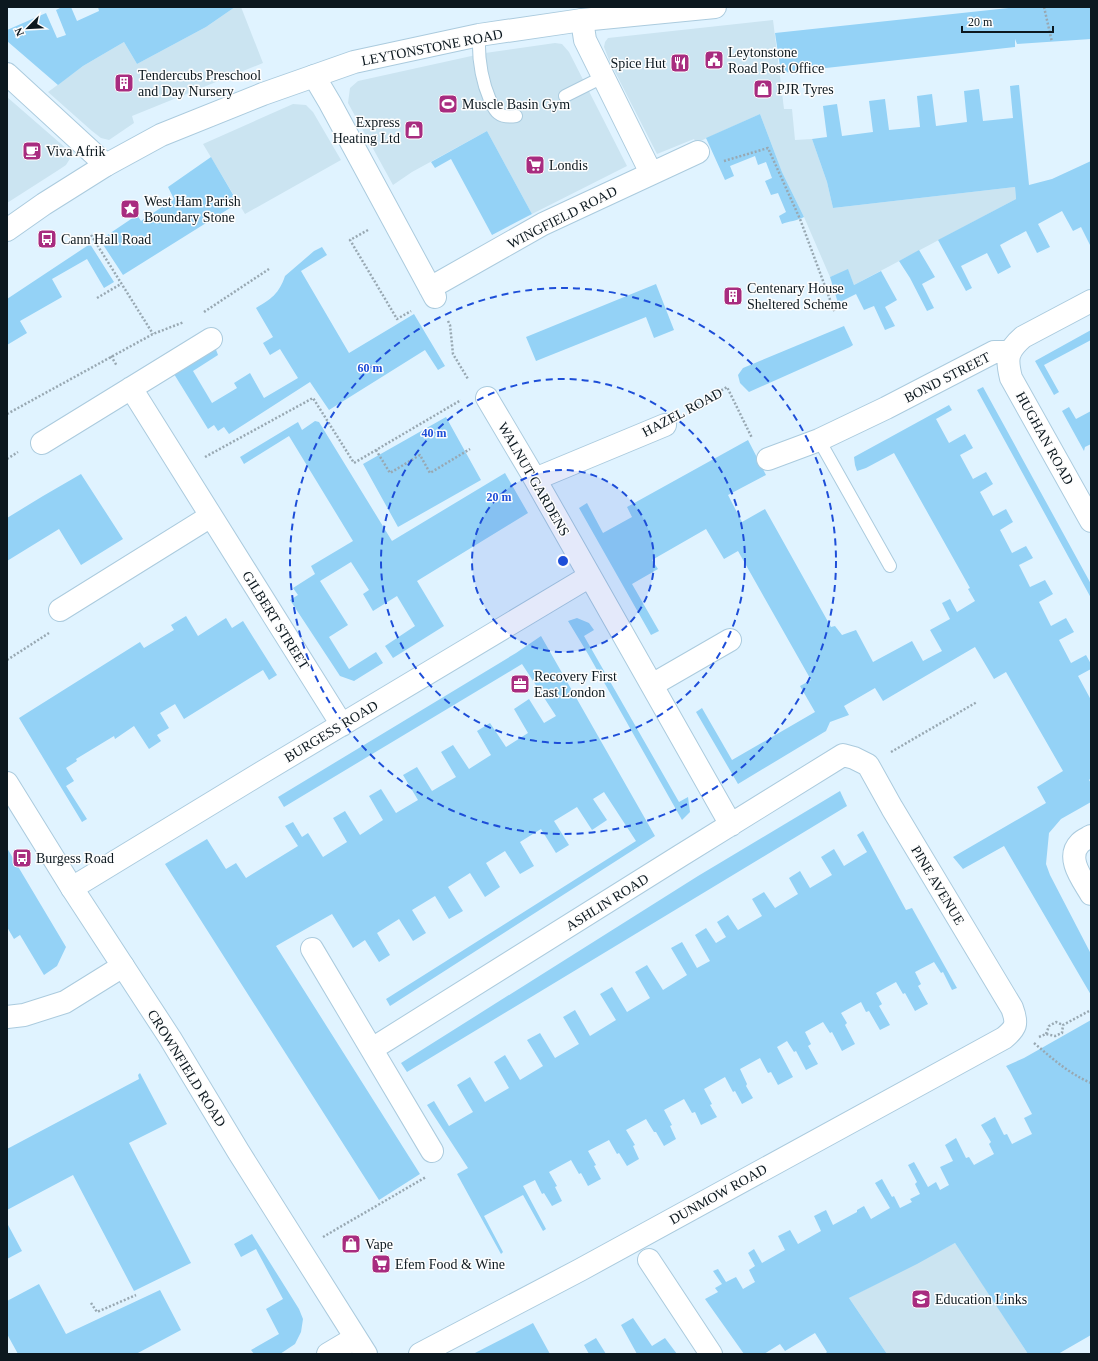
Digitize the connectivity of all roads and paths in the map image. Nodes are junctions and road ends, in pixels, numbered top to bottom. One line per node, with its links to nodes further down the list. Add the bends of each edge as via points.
1 (715, 7): 3 (street, LEYTONSTONE ROAD)
2 (1044, 7): 6 (path)
3 (635, 11): 4 (street, LEYTONSTONE ROAD)
4 (582, 20): 5 (street, LEYTONSTONE ROAD); 9 (street, via 585,40)
5 (479, 35): 8 (street, LEYTONSTONE ROAD, via 354,62); 11 (lane, via 480,67 492,105 498,113 508,117)
6 (1052, 42)
7 (7, 74): 14 (street)
8 (314, 76): 14 (street, LEYTONSTONE ROAD, via 161,135); 16 (street)
9 (603, 77): 10 (lane); 15 (street)
10 (565, 96)
11 (516, 116)
12 (698, 152): 15 (street, WINGFIELD ROAD)
13 (717, 163): 24 (path, via 768,148 800,220)
14 (106, 165): 17 (street, LEYTONSTONE ROAD)
15 (651, 173): 21 (street, WINGFIELD ROAD, via 543,224)
16 (392, 217): 21 (street); 21 (path, via 350,240 397,319)
17 (7, 230)
18 (92, 235): 20 (path)
19 (269, 269): 25 (path)
20 (121, 284): 22 (path); 27 (path)
21 (433, 293): 31 (path, via 450,325 453,354)
22 (97, 298)
23 (1091, 301): 29 (street, BOND STREET, via 1023,337)
24 (835, 313)
25 (199, 315)
26 (188, 320): 27 (path)
27 (153, 334): 32 (path)
28 (211, 339): 30 (street)
29 (1009, 352): 34 (street, BOND STREET, via 994,352); 42 (street, HUGHAN ROAD, via 1011,378)
30 (131, 388): 35 (street); 39 (street, GILBERT STREET)
31 (475, 394): 37 (path); 40 (street, WALNUT GARDENS)
32 (7, 414)
33 (665, 425): 38 (path, HAZEL ROAD, via 727,387 762,461); 40 (street, HAZEL ROAD)
34 (819, 440): 38 (street, BOND STREET); 43 (lane)
35 (42, 443)
36 (470, 449): 37 (path, via 430,473 420,455 390,473)
37 (376, 450): 39 (path, via 354,463 313,398)
38 (768, 459)
39 (182, 469): 41 (street, GILBERT STREET)
40 (535, 479): 44 (street, WALNUT GARDENS)
41 (211, 516): 45 (street); 50 (street, GILBERT STREET)
42 (1091, 521)
43 (890, 566)
44 (590, 576): 48 (street, WALNUT GARDENS); 50 (street, BURGESS ROAD)
45 (60, 610): 47 (path, via 65,624)
46 (730, 640): 48 (street)
47 (7, 660)
48 (652, 685): 53 (street, WALNUT GARDENS)
49 (977, 702): 51 (path)
50 (342, 725): 55 (street, BURGESS ROAD)
51 (868, 765): 53 (street, ASHLIN ROAD, via 843,755); 62 (street, PINE AVENUE, via 1012,1008 1016,1018)
52 (7, 783): 55 (street, CROWNFIELD ROAD)
53 (731, 825): 64 (street, ASHLIN ROAD)
54 (1091, 836): 56 (street, via 1080,843 1074,853 1076,868)
55 (72, 888): 58 (street, CROWNFIELD ROAD)
56 (1091, 894)
57 (312, 949): 64 (street)
58 (123, 966): 60 (street, via 65,1002 24,1015); 72 (street, CROWNFIELD ROAD)
59 (1091, 1010): 61 (path)
60 (7, 1017)
61 (1063, 1025): 63 (path, via 1056,1022 1050,1026); 63 (path, via 1062,1033 1055,1036)
62 (1014, 1030): 74 (street, DUNMOW ROAD, via 1004,1038 580,1270)
63 (1046, 1034): 65 (path, via 1031,1040 1052,1059)
64 (372, 1049): 66 (street)
65 (1091, 1083)
66 (432, 1151)
67 (427, 1176): 68 (path)
68 (319, 1239)
69 (649, 1260): 75 (street)
70 (136, 1295): 71 (path, via 97,1312)
71 (91, 1303)
72 (361, 1346): 73 (street)
73 (328, 1354)
74 (420, 1354)
75 (711, 1354)

